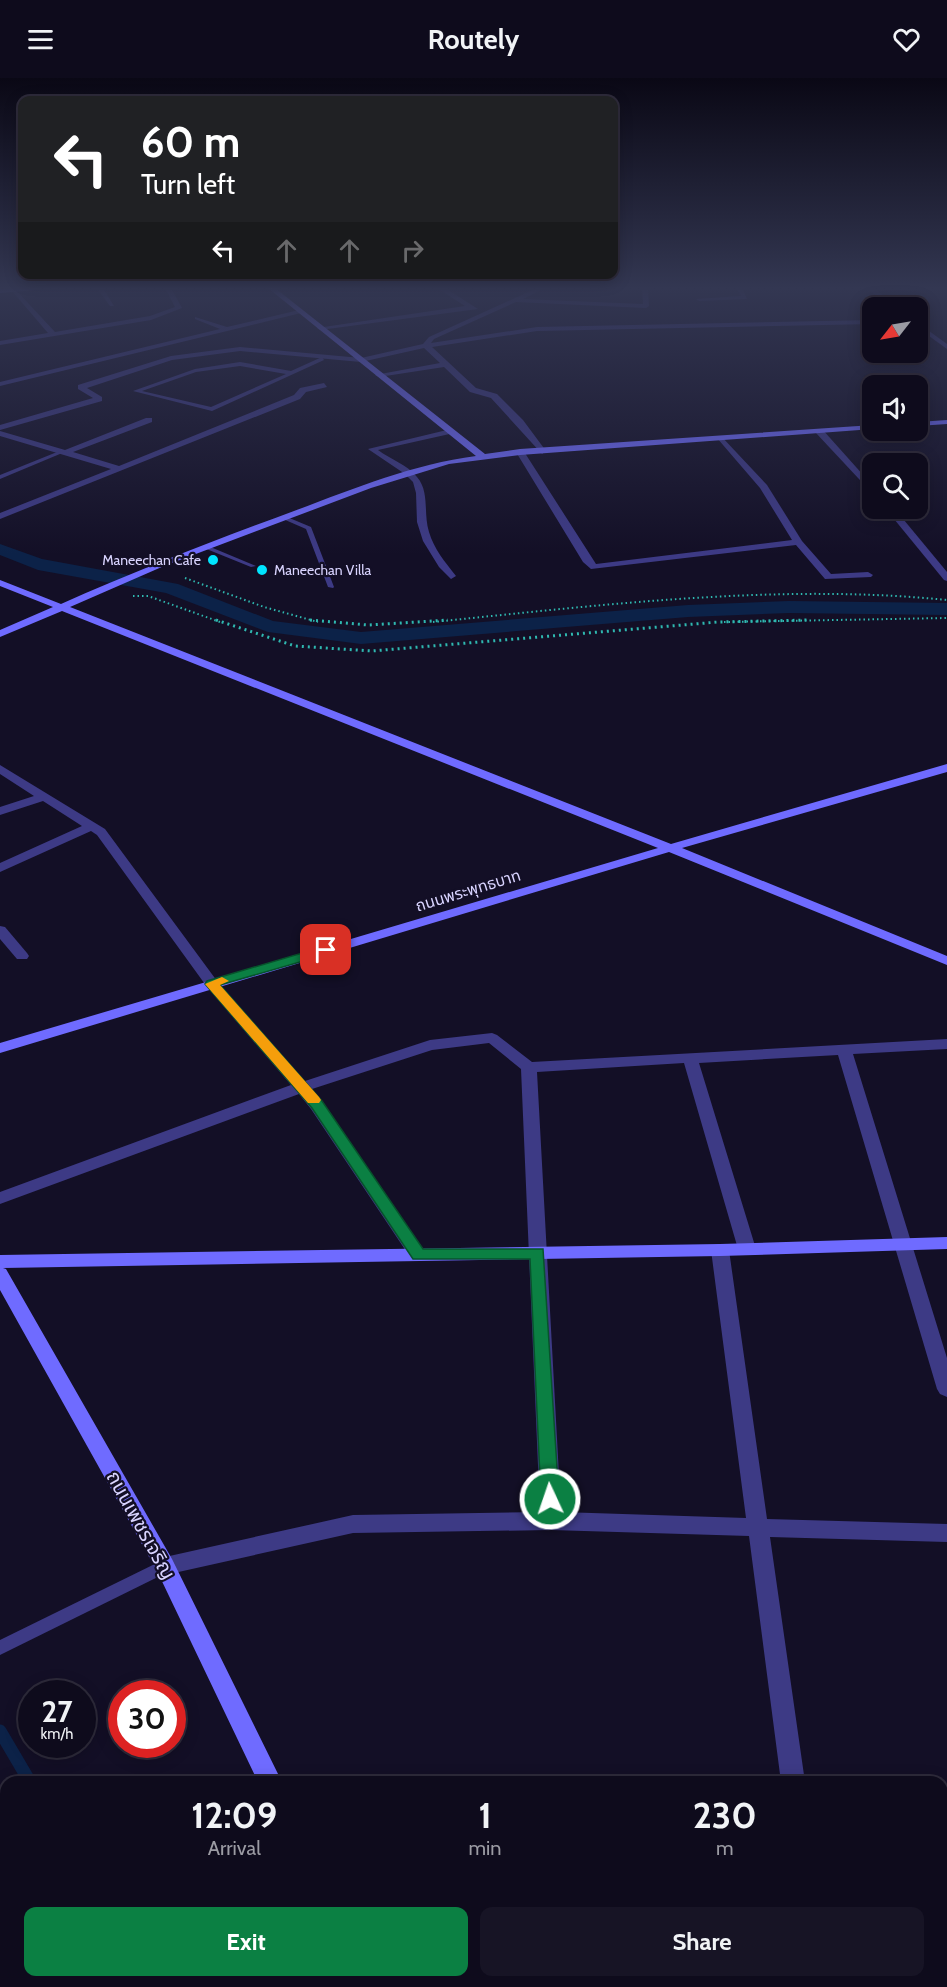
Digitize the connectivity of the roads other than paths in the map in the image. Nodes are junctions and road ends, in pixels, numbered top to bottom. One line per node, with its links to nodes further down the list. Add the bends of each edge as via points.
1 (23, 377): 7 (street)
2 (112, 377): 12 (street, via 81,387 99,399)
3 (177, 377): 4 (lane, via 136,391 212,409)
4 (282, 377)
5 (382, 377): 14 (street)
6 (459, 377): 18 (street, via 473,390 494,396)
7 (3, 382)
8 (324, 386): 22 (street, via 303,390 297,397)
9 (149, 420): 19 (street)
10 (947, 422): 11 (street)
11 (928, 423)
12 (0, 428)
13 (862, 428): 15 (street)
14 (451, 431): 21 (street); 23 (street, via 372,449)
15 (819, 431): 17 (street); 25 (street)
16 (0, 433): 19 (street)
17 (721, 438): 18 (street); 29 (street, via 764,488)
18 (542, 450): 20 (street)
19 (65, 452): 22 (street); 24 (lane)
20 (520, 452): 21 (street); 29 (street, via 594,567)
21 (482, 456): 23 (street)
22 (119, 469): 26 (street)
23 (407, 472): 27 (street); 33 (street, via 417,482 428,546)
24 (0, 477)
25 (862, 479)
26 (0, 516)
27 (285, 518): 30 (street); 36 (lane, via 309,528)
28 (898, 519): 34 (street)
29 (798, 542): 32 (street, via 828,577)
30 (206, 547): 31 (lane); 37 (street)
31 (253, 566)
32 (868, 575)
33 (451, 576)
34 (947, 578)
35 (0, 583): 37 (street)
36 (331, 587)
37 (59, 606): 38 (street); 44 (street)
38 (0, 634)
39 (947, 768): 44 (street, ถนนพระพุทธบาท)
40 (0, 769): 41 (street)
41 (45, 796): 42 (street); 43 (street)
42 (0, 811)
43 (92, 826): 45 (street); 49 (street, via 101,832)
44 (670, 848): 48 (street); 49 (street, ถนนพระพุทธบาท)
45 (0, 868)
46 (0, 930): 47 (street)
47 (22, 956)
48 (947, 961)
49 (212, 984): 51 (street, ถนนพระพุทธบาท); 55 (street)
50 (947, 1044): 52 (street)
51 (0, 1048)
52 (843, 1050): 53 (street); 58 (street)
53 (690, 1058): 54 (street); 59 (street)
54 (529, 1067): 55 (street, via 492,1038 430,1045); 61 (street)
55 (302, 1087): 56 (street); 62 (street)
56 (0, 1198)
57 (947, 1243): 58 (street)
58 (902, 1244): 59 (street); 65 (street)
59 (747, 1249): 60 (street)
60 (720, 1250): 61 (street); 67 (street)
61 (537, 1253): 62 (street); 66 (street)
62 (418, 1255): 63 (street)
63 (0, 1262)
64 (0, 1274): 69 (street, ถนนเพชรเจริญ)
65 (947, 1389)
66 (551, 1521): 67 (street); 69 (street, via 353,1524)
67 (759, 1527): 68 (street); 72 (street)
68 (947, 1533)
69 (165, 1566): 70 (lane); 71 (street, ถนนเพชรเจริญ)
70 (0, 1648)
71 (267, 1776)
72 (792, 1776)

